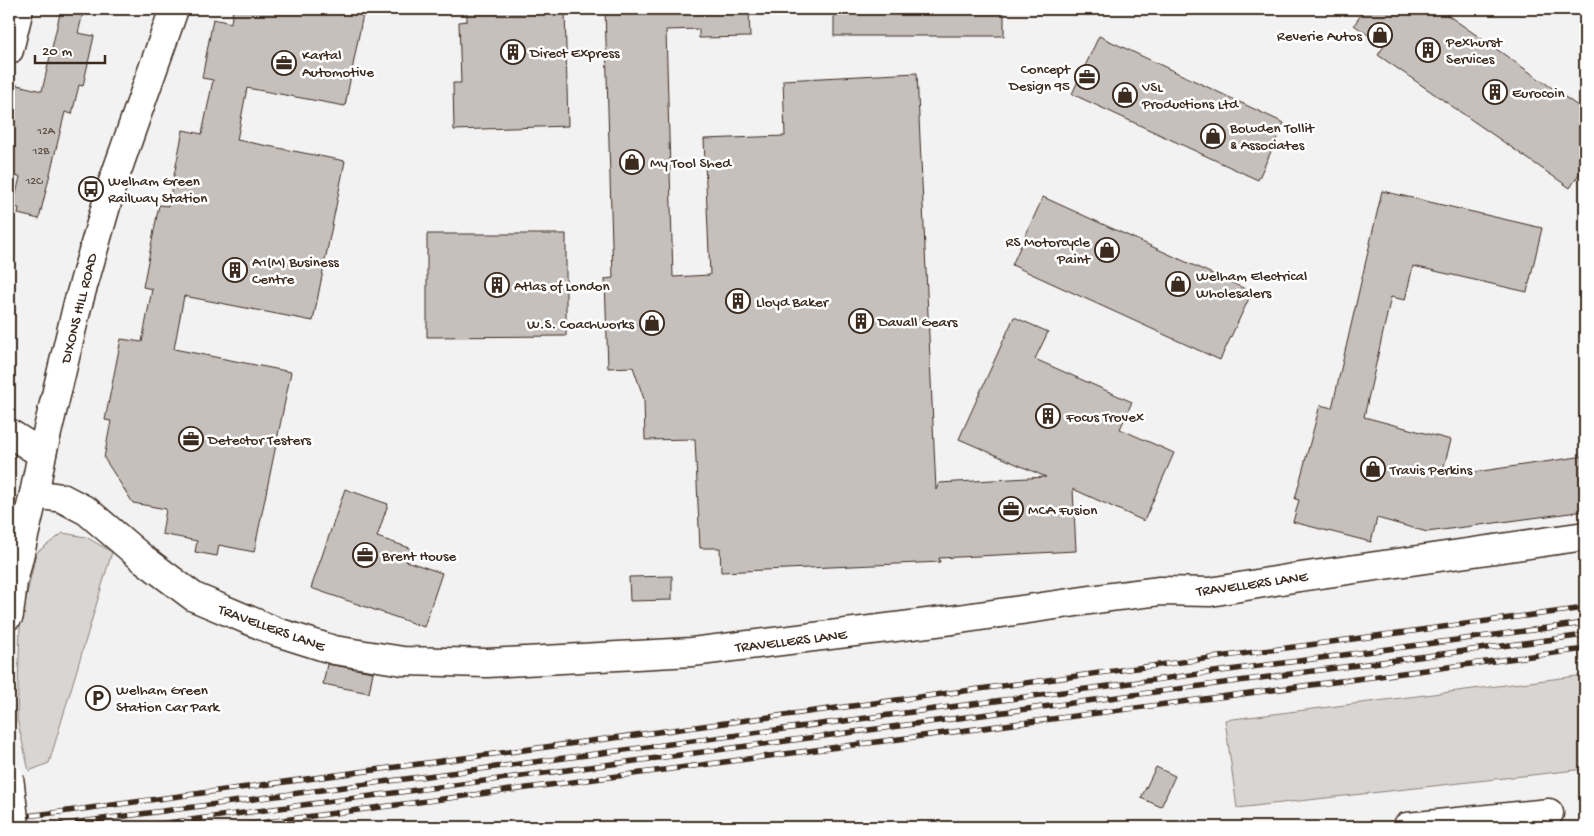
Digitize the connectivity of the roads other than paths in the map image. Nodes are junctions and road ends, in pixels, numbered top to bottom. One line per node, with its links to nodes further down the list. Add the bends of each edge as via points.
1 (19, 9): 3 (street)
2 (174, 9): 5 (street, DIXONS HILL ROAD, via 112,185 77,307)
3 (9, 50)
4 (9, 433): 5 (street)
5 (42, 454): 6 (street, DIXONS HILL ROAD)
6 (34, 494): 7 (street, TRAVELLERS LANE, via 62,498 86,511 194,597 316,645 403,661 487,663 692,652 1160,591 1210,592); 8 (street, DIXONS HILL ROAD, via 13,582)
7 (1585, 536)
8 (9, 615)
9 (9, 777): 12 (street, bridge)
10 (1549, 813): 11 (street)
11 (1478, 824): 13 (street)
12 (15, 827)
13 (1407, 827)

